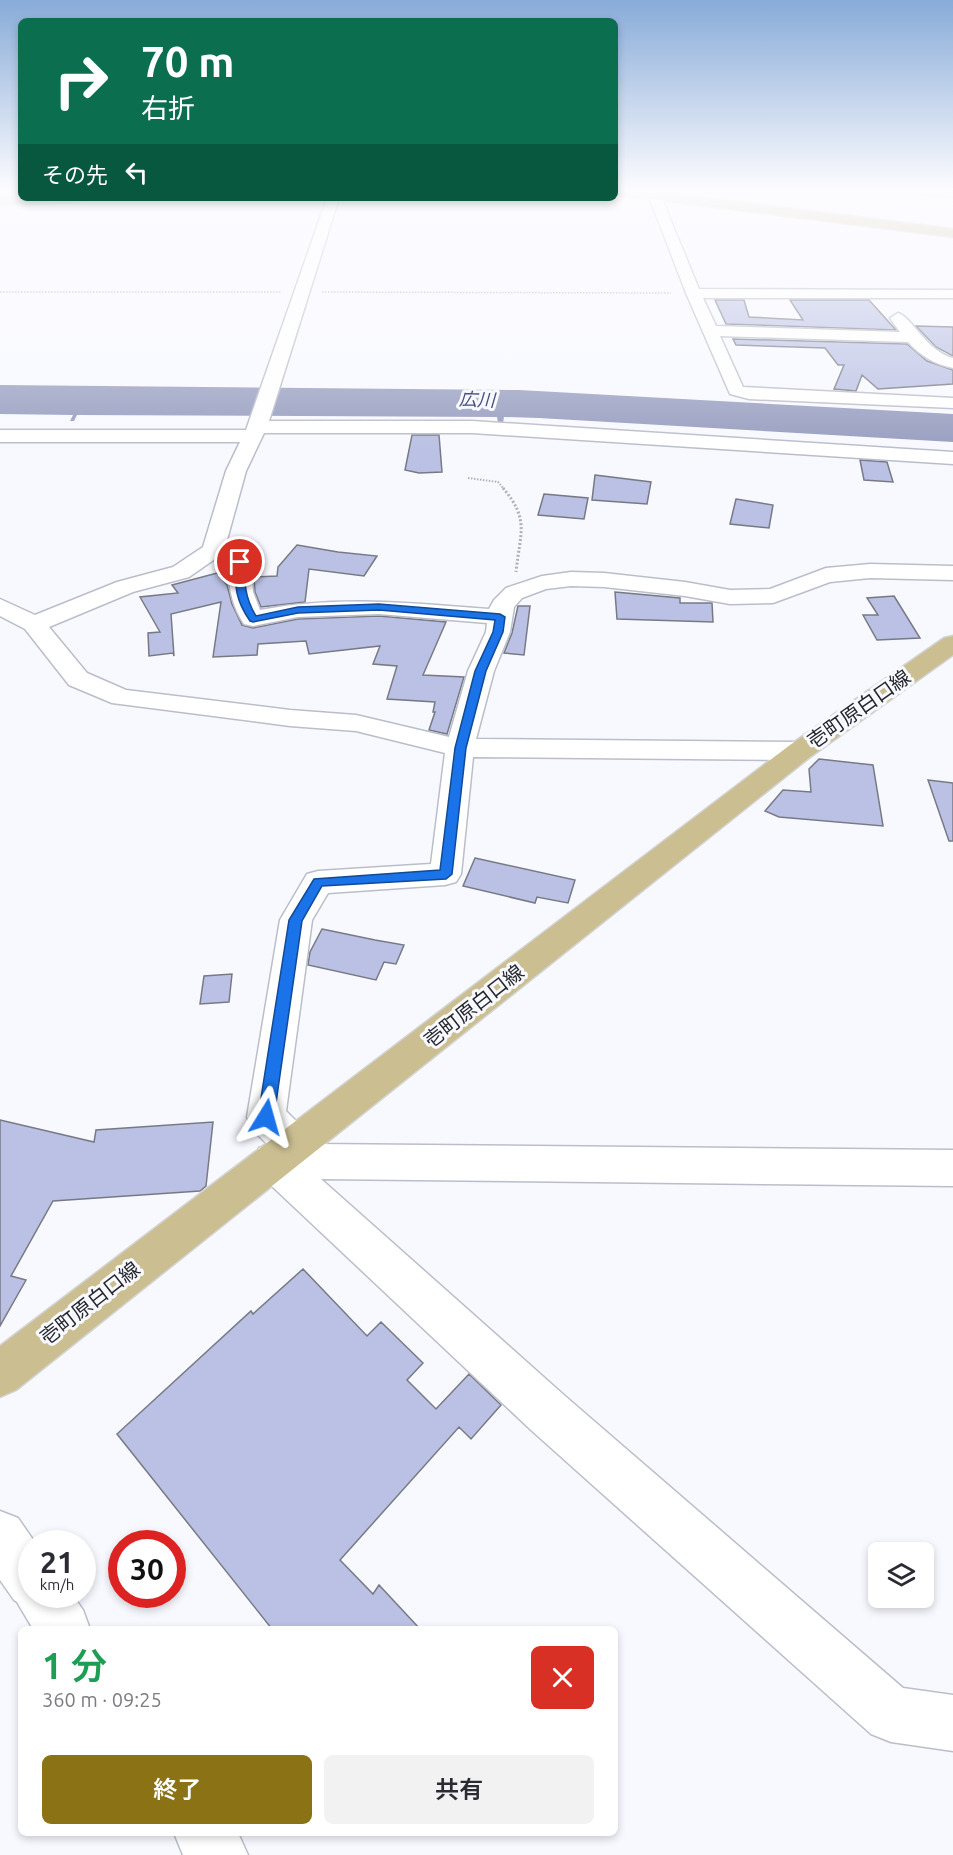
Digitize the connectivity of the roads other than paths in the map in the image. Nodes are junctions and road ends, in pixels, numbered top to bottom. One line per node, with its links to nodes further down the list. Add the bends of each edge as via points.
1 (307, 278): 10 (street)
2 (687, 278): 3 (street)
3 (693, 293): 4 (street); 6 (street)
4 (882, 294): 5 (street); 7 (street)
5 (953, 294)
6 (710, 331): 7 (street); 9 (street, via 736,390 749,394)
7 (910, 337): 8 (street, via 941,362)
8 (953, 363)
9 (953, 403)
10 (256, 428): 11 (street); 12 (street, via 472,427); 13 (street, via 236,471)
11 (0, 436)
12 (953, 458)
13 (213, 550): 16 (street, via 240,562 239,586 253,619 298,610 379,607); 17 (street, via 181,572 125,587)
14 (953, 573): 16 (street, via 826,574 773,596 730,597 571,579 542,583 514,593 502,606)
15 (0, 606): 17 (street)
16 (500, 617): 19 (street)
17 (34, 624): 19 (street, via 78,679 121,696 356,723)
18 (952, 644): 20 (main road, 壱町原白口線)
19 (460, 748): 20 (street); 21 (street, via 446,874 318,882 296,920 266,1117)
20 (800, 751): 21 (main road, 壱町原白口線)
21 (284, 1153): 22 (street); 23 (main road, 壱町原白口線); 28 (street, via 548,1413 891,1714)
22 (953, 1168)
23 (0, 1374)
24 (0, 1536): 25 (street)
25 (18, 1562)
26 (50, 1608): 27 (street)
27 (62, 1626)
28 (953, 1723)
29 (205, 1836): 30 (street)
30 (218, 1855)

